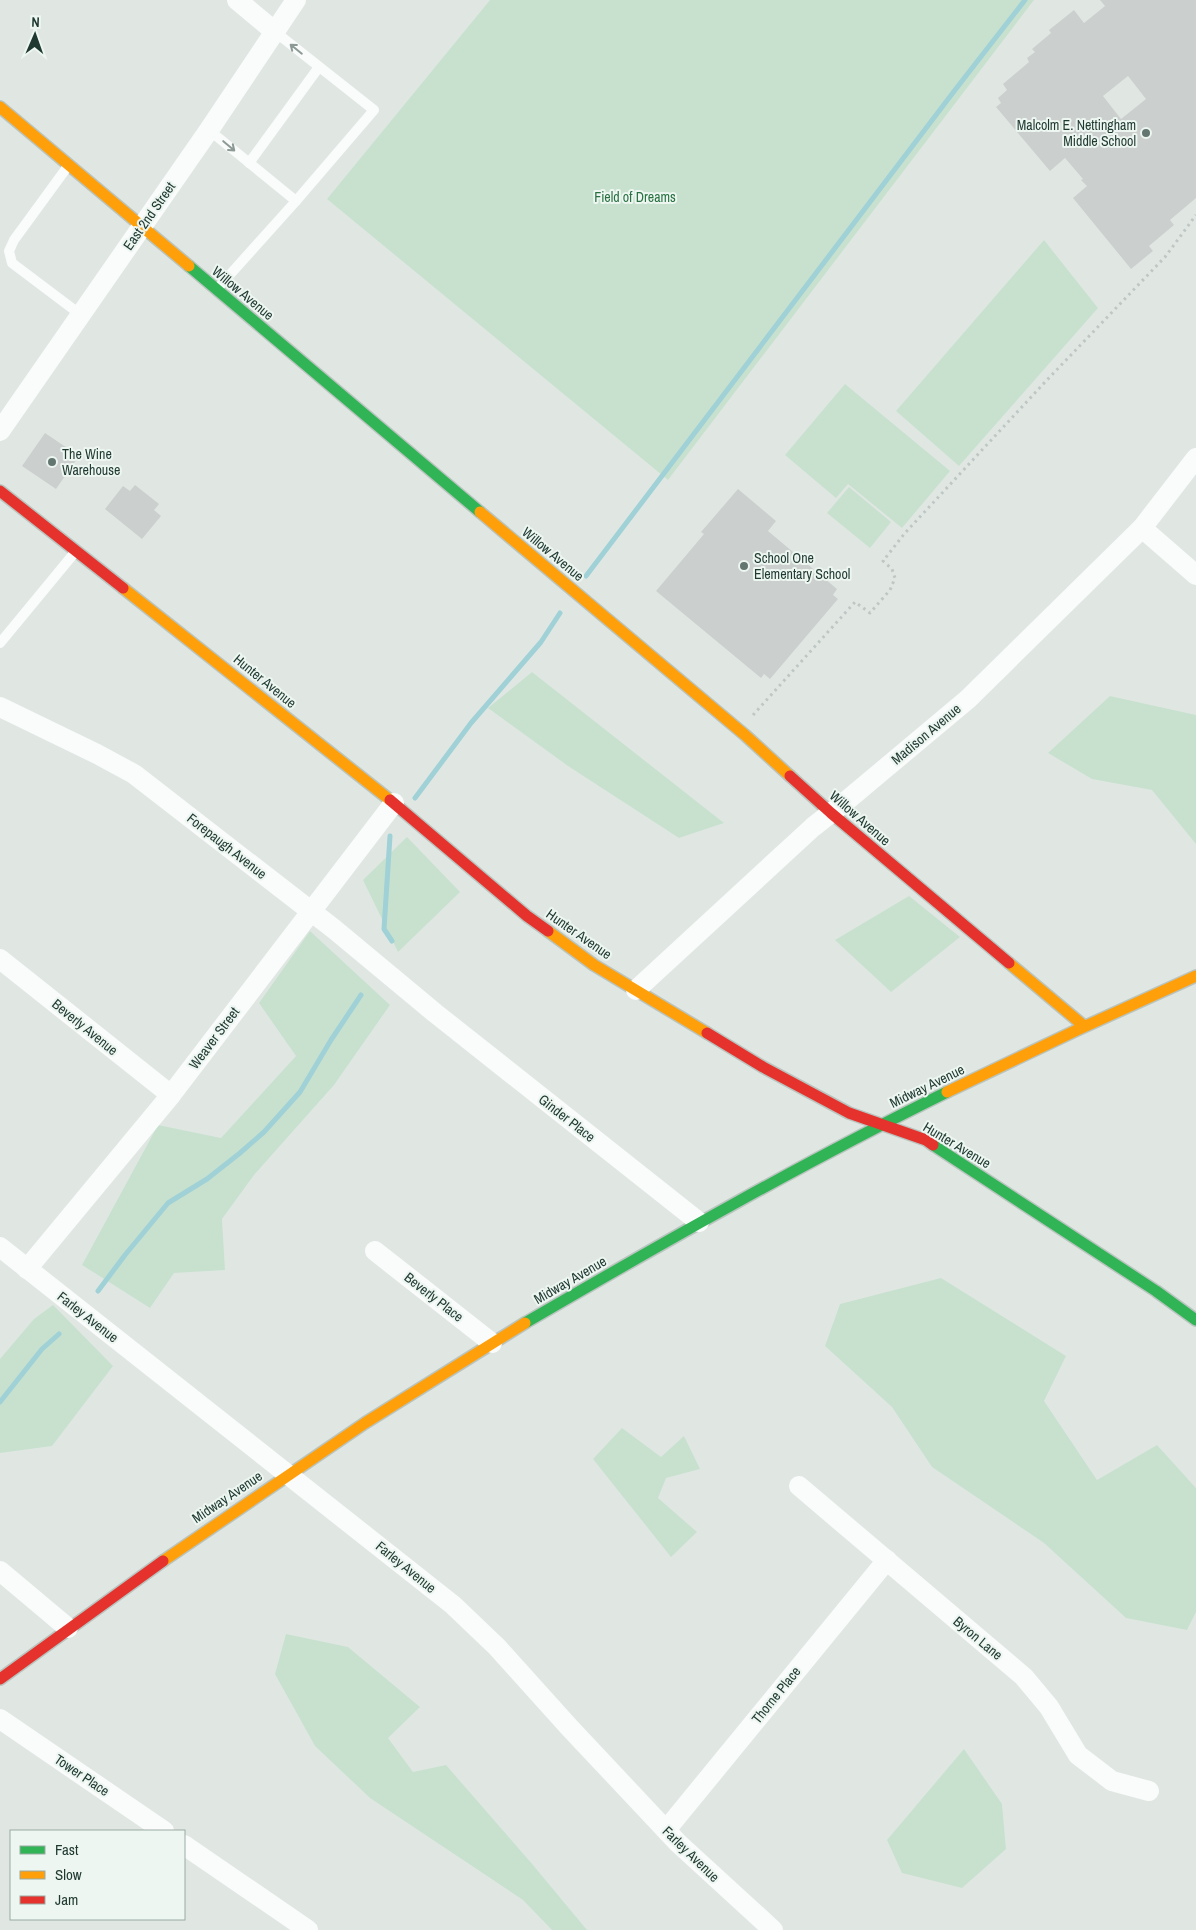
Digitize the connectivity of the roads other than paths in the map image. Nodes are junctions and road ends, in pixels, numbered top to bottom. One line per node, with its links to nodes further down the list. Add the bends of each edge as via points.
1 (237, 0): 3 (street)
2 (296, 0): 3 (street, East 2nd Street)
3 (274, 31): 4 (lane, one-way to 3); 6 (street, East 2nd Street)
4 (319, 67): 7 (lane); 9 (lane, via 374,110)
5 (0, 107): 8 (street, Willow Avenue)
6 (209, 130): 7 (lane, one-way to 7); 10 (street, East 2nd Street)
7 (249, 163): 9 (lane)
8 (69, 165): 10 (street, Willow Avenue); 12 (lane, via 9,251 12,263)
9 (296, 201): 11 (lane)
10 (142, 227): 11 (street, Willow Avenue); 12 (street, East 2nd Street)
11 (216, 290): 22 (street, Willow Avenue, via 746,735)
12 (80, 315): 13 (street, East 2nd Street)
13 (0, 431)
14 (1196, 458): 16 (street, Madison Avenue)
15 (0, 490): 17 (street, Hunter Avenue)
16 (1142, 528): 18 (street); 22 (street, Madison Avenue, via 968,699)
17 (76, 551): 19 (lane); 21 (street, Hunter Avenue)
18 (1196, 575)
19 (0, 643)
20 (0, 707): 23 (street, Forepaugh Avenue, via 134,774)
21 (394, 803): 23 (street, Weaver Street); 26 (street, Hunter Avenue, via 527,916 594,965)
22 (831, 813): 26 (street, Madison Avenue); 28 (street, Willow Avenue)
23 (311, 911): 27 (street, Forepaugh Avenue); 29 (street, Weaver Street)
24 (0, 959): 29 (street, Beverly Avenue)
25 (1196, 976): 28 (street, Midway Avenue)
26 (636, 990): 30 (street, Hunter Avenue, via 763,1067 849,1113)
27 (435, 1013): 31 (street, Ginder Place)
28 (1084, 1026): 30 (street, Midway Avenue)
29 (170, 1095): 34 (street, Weaver Street)
30 (881, 1124): 31 (street, Midway Avenue); 35 (street, Hunter Avenue, via 926,1140)
31 (699, 1222): 36 (street, Midway Avenue)
32 (0, 1247): 34 (street, Farley Avenue)
33 (375, 1251): 36 (street, Beverly Place)
34 (27, 1269): 37 (street, Farley Avenue)
35 (1196, 1320)
36 (492, 1342): 37 (street, Midway Avenue)
37 (288, 1475): 41 (street, Midway Avenue); 46 (street, Farley Avenue, via 453,1605)
38 (798, 1486): 39 (street, Byron Lane)
39 (887, 1560): 44 (street, Byron Lane, via 1024,1677 1049,1707 1078,1755 1112,1781); 46 (street, Thorne Place)
40 (0, 1571): 41 (street)
41 (68, 1628): 42 (street, Midway Avenue)
42 (0, 1679)
43 (0, 1719): 45 (street, Tower Place)
44 (1149, 1791)
45 (163, 1830)
46 (666, 1830): 49 (street, Farley Avenue)
47 (185, 1846): 48 (street)
48 (308, 1930)
49 (773, 1930)

